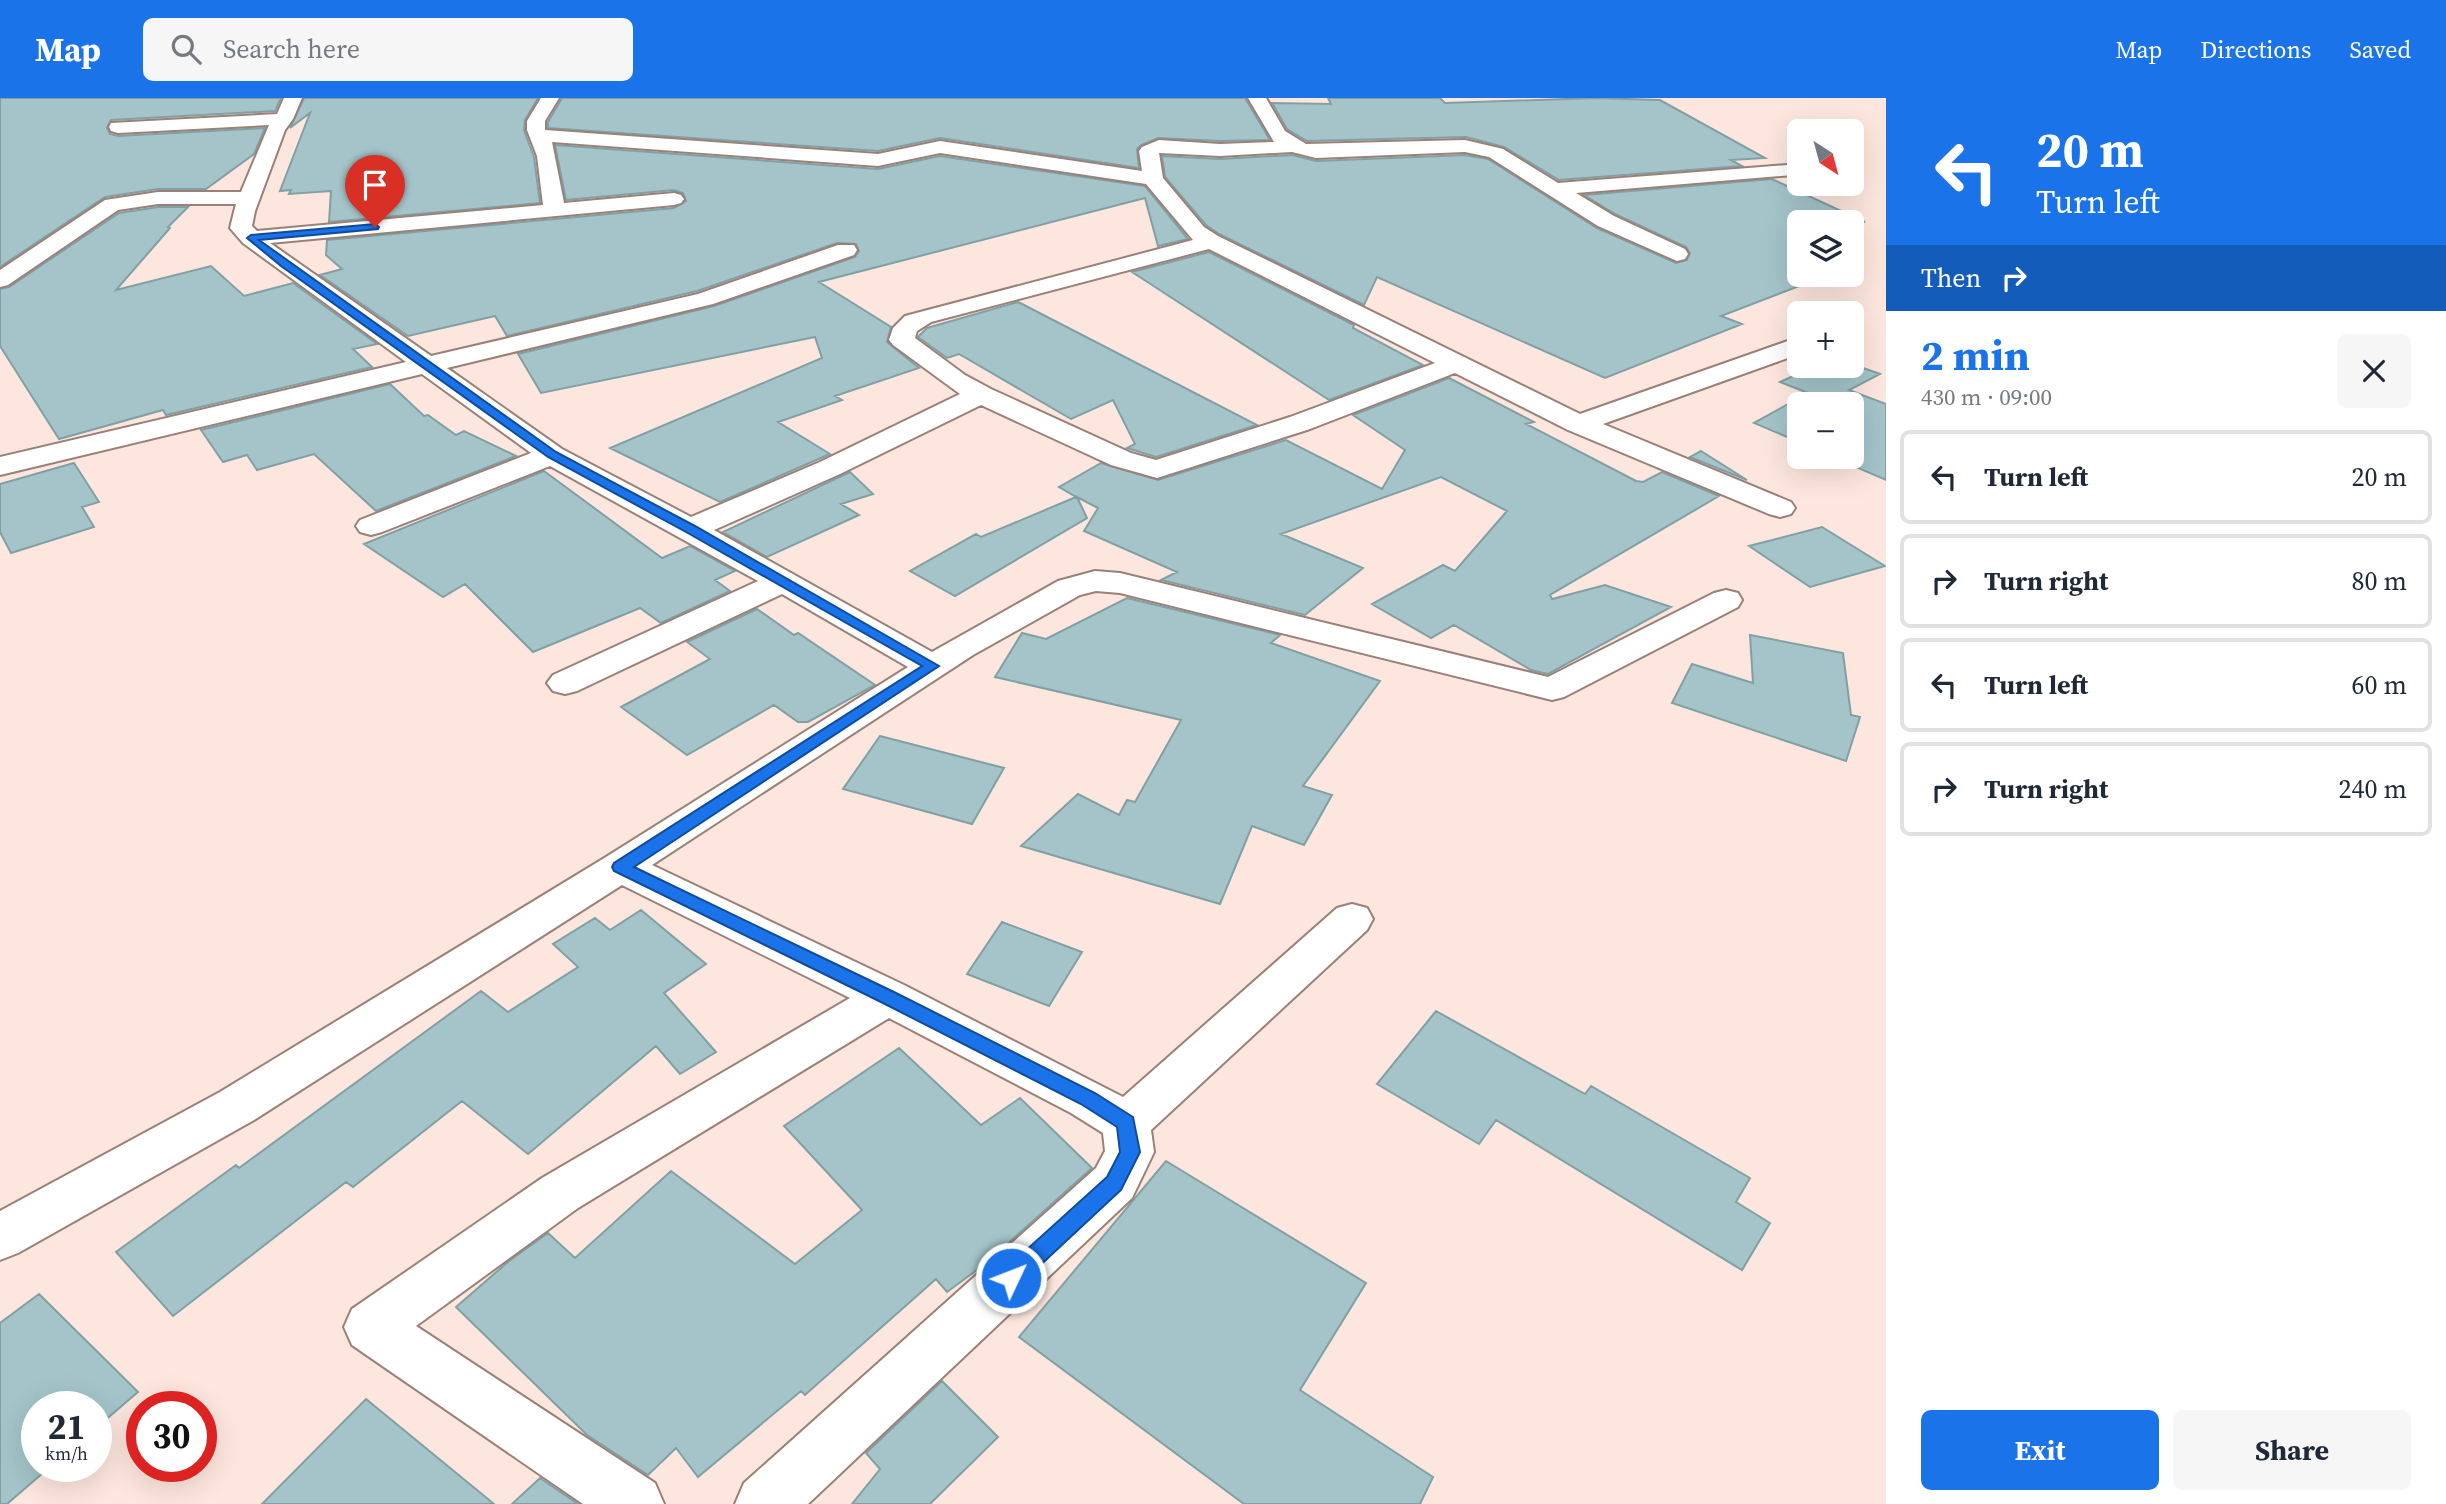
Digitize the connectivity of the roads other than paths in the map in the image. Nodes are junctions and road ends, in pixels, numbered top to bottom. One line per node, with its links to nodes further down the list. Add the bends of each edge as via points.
1 (550, 98): 5 (street, via 536,121)
2 (1257, 98): 6 (street)
3 (288, 108): 4 (street); 10 (street)
4 (118, 127)
5 (540, 135): 8 (street, via 878,160 940,148); 12 (street)
6 (1280, 146): 8 (street, via 1220,150 1155,147 1149,151); 9 (street, via 1316,152 1479,147)
7 (1787, 170): 9 (street)
8 (1153, 179): 14 (street, via 1196,232)
9 (1556, 189): 16 (street, via 1606,221)
10 (249, 198): 13 (street, via 241,228); 17 (street, via 158,198 111,204)
11 (674, 199): 12 (street)
12 (554, 210): 13 (street)
13 (251, 238): 20 (street)
14 (1210, 241): 19 (street); 21 (street, via 922,317 908,325 902,340 910,348)
15 (846, 250): 20 (street, via 705,299)
16 (1677, 254)
17 (0, 280)
18 (1787, 349): 22 (street)
19 (1457, 363): 21 (street, via 1300,423 1157,469 1121,459); 22 (street)
20 (426, 366): 23 (street); 24 (street)
21 (982, 395): 27 (street)
22 (1578, 424): 25 (street)
23 (552, 455): 26 (street); 27 (street)
24 (0, 466)
25 (1780, 508)
26 (371, 526)
27 (690, 529): 28 (street)
28 (782, 582): 30 (street); 31 (street)
29 (1726, 600): 30 (street, via 1552,689 1120,583 1095,581 1069,588)
30 (932, 666): 32 (street)
31 (565, 683)
32 (620, 867): 34 (street); 36 (street, via 237,1106)
33 (1352, 919): 35 (street)
34 (888, 997): 35 (street); 37 (street, via 560,1193 371,1327)
35 (1126, 1123): 38 (street, via 1130,1152 1114,1183)
36 (0, 1237)
37 (634, 1504)
38 (765, 1504)

